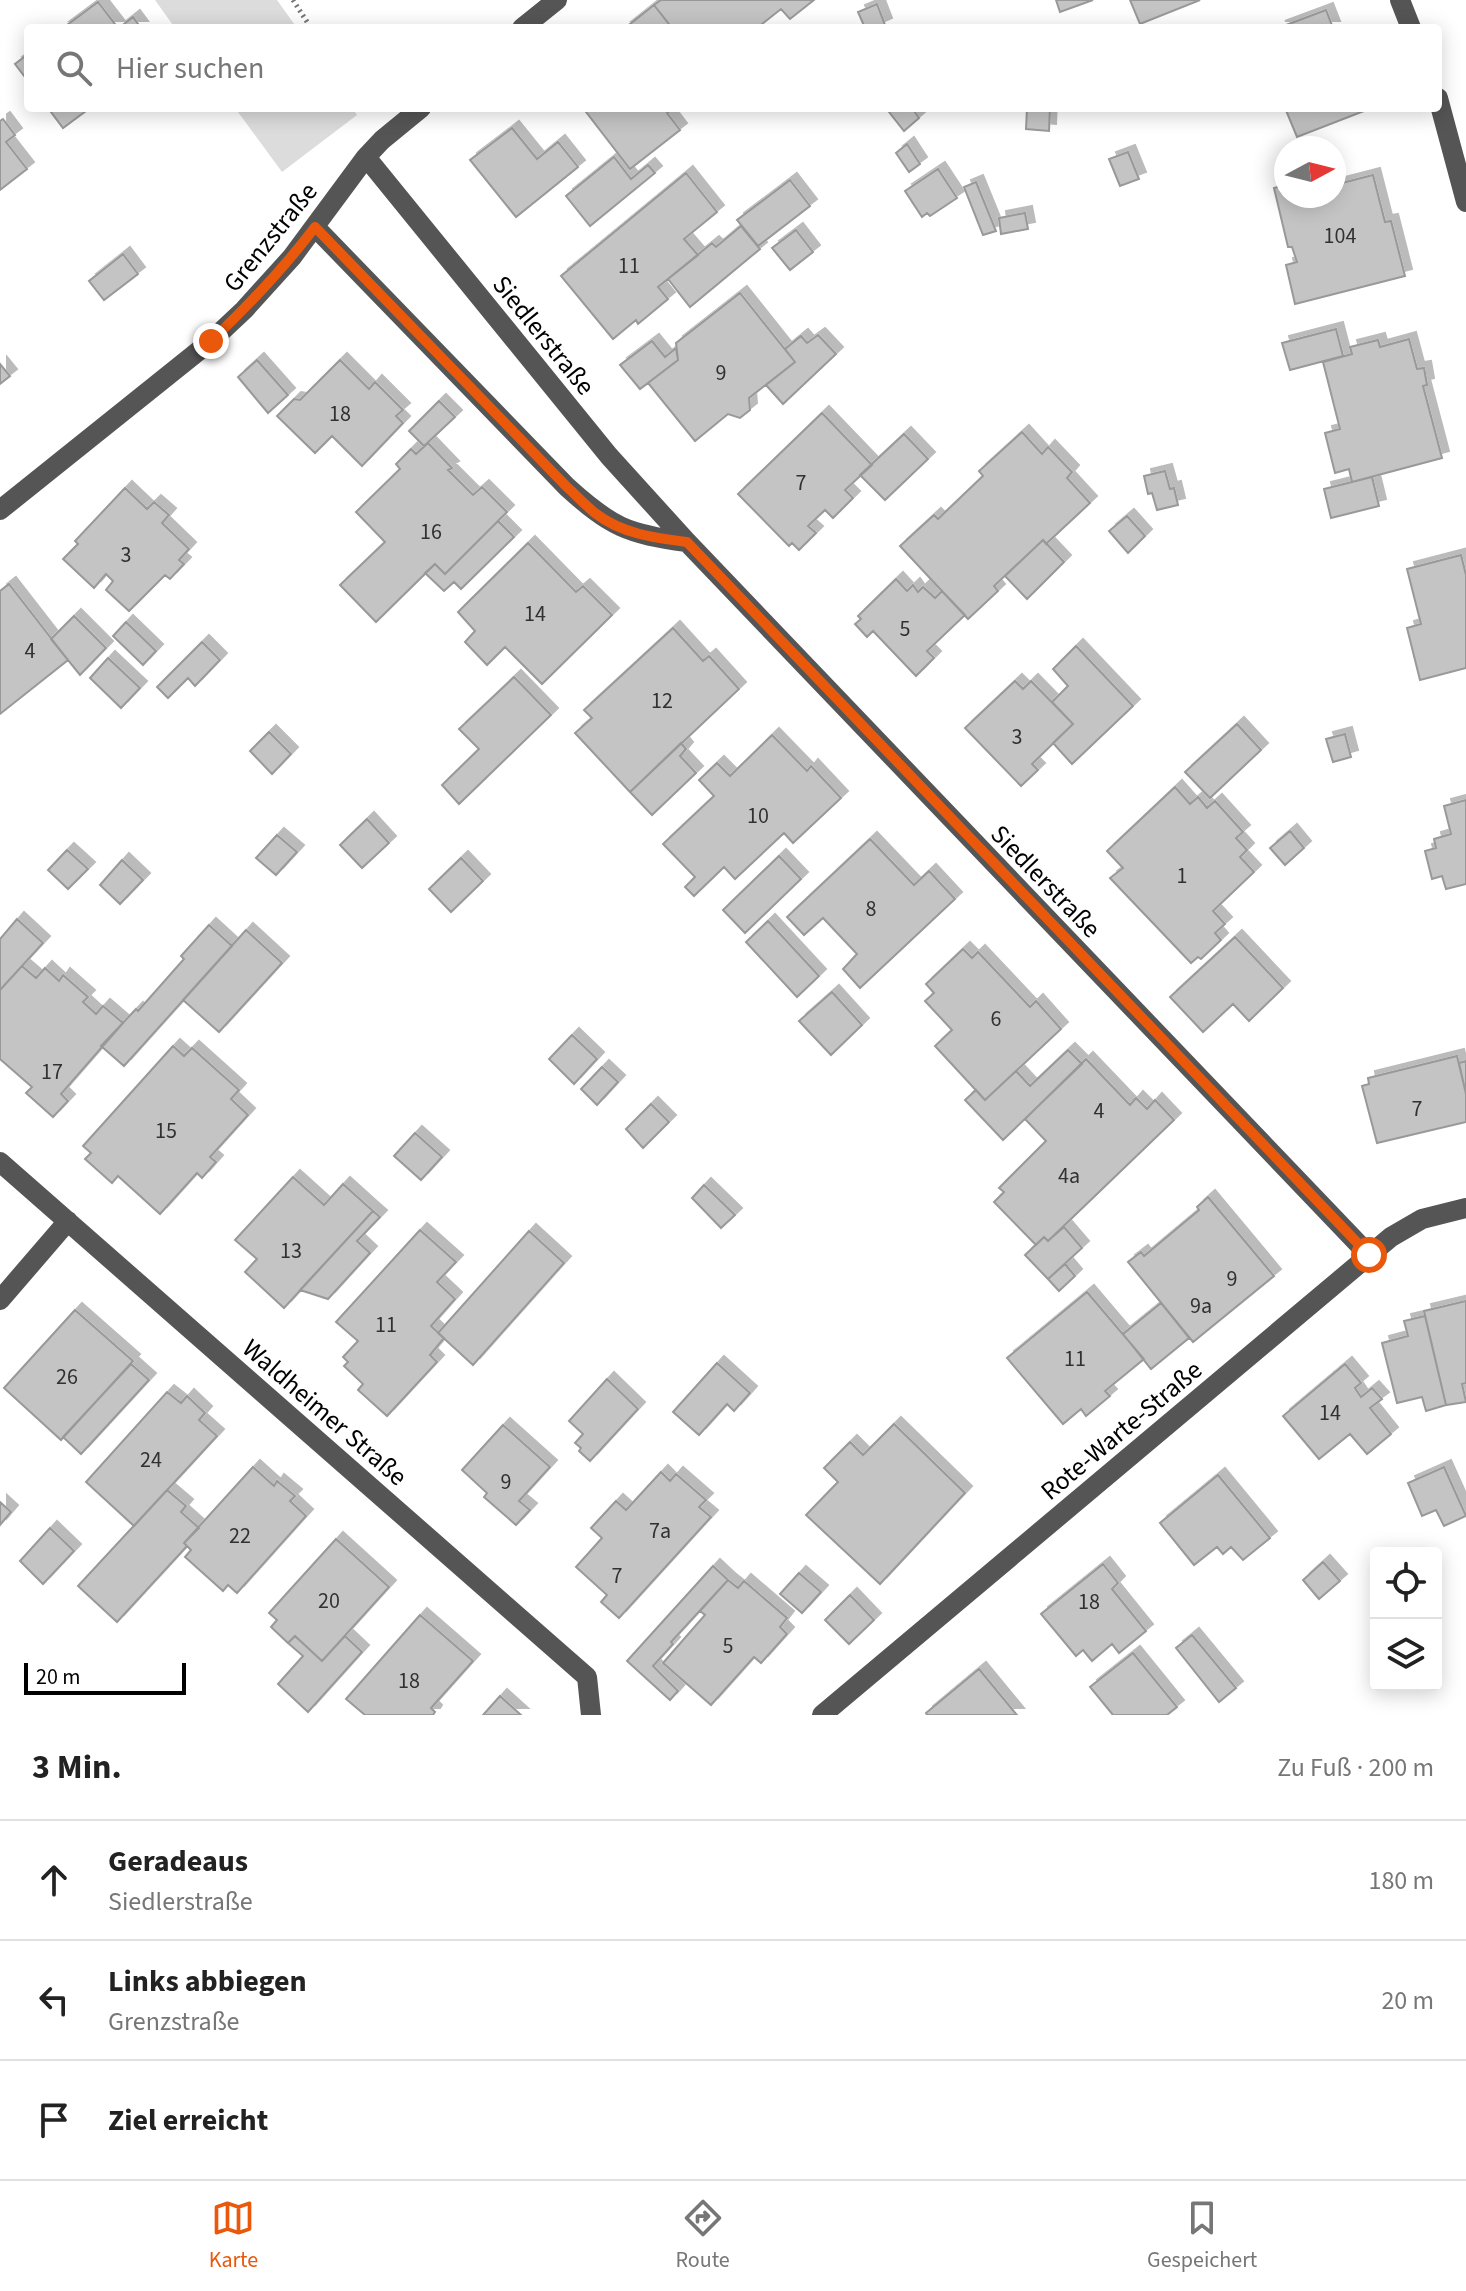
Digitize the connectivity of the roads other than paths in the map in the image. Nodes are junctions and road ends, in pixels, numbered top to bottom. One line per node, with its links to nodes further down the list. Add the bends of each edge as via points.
1 (557, 0): 3 (street)
2 (1400, 0): 4 (street)
3 (527, 24)
4 (1409, 24)
5 (416, 112): 7 (street, Grenzstraße)
6 (1442, 112): 8 (street)
7 (366, 157): 9 (street, Grenzstraße); 11 (street, Siedlerstraße, via 609,456)
8 (1466, 202)
9 (315, 227): 10 (street, Grenzstraße, via 211,341); 11 (street, via 597,514 621,529)
10 (0, 510)
11 (687, 542): 15 (street, Siedlerstraße)
12 (0, 1162): 14 (street, Waldheimer Straße)
13 (1466, 1208): 15 (street, Rote-Warte-Straße, via 1422,1219)
14 (68, 1221): 16 (street); 17 (street, Waldheimer Straße, via 587,1677)
15 (1369, 1255): 18 (street, Rote-Warte-Straße)
16 (0, 1300)
17 (591, 1715)
18 (822, 1715)

